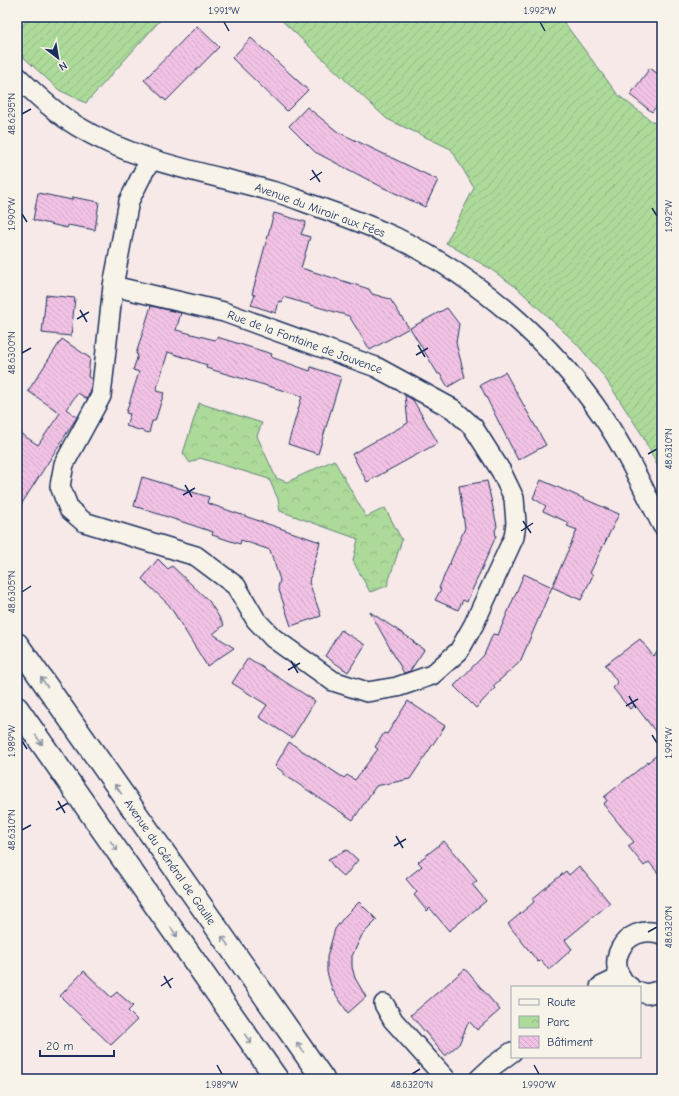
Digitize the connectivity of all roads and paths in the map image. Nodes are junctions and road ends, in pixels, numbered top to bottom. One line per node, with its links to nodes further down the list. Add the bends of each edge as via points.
1 (17, 76): 2 (street, Avenue du Miroir aux Fées, via 36,96 75,126 109,144)
2 (152, 160): 3 (street, Rue de la Fontaine de Jouvence, via 129,201); 4 (street, Avenue du Miroir aux Fées, via 277,192 349,218 397,238 470,282 514,317 546,348 582,390 623,450)
3 (113, 286): 3 (street, Rue de la Fontaine de Jouvence, via 101,396 64,464 60,486 69,509 84,522 196,556 236,586 256,620 273,638 333,681 367,692 397,687 432,675 459,651 514,537 514,498 501,471 472,427 453,409 376,367 224,312)
4 (662, 525)
5 (17, 644): 15 (main road, Avenue du Général de Gaulle, one-way to 5)
6 (17, 708): 14 (main road, one-way to 14)
7 (662, 934): 8 (street, via 643,931 626,940 617,958)
8 (625, 982): 9 (street)
9 (605, 986)
10 (662, 990): 11 (street, via 647,994)
11 (641, 992)
12 (384, 1004): 16 (street, via 393,1020)
13 (511, 1053): 17 (street)
14 (276, 1079)
15 (323, 1079)
16 (446, 1079)
17 (479, 1079)

